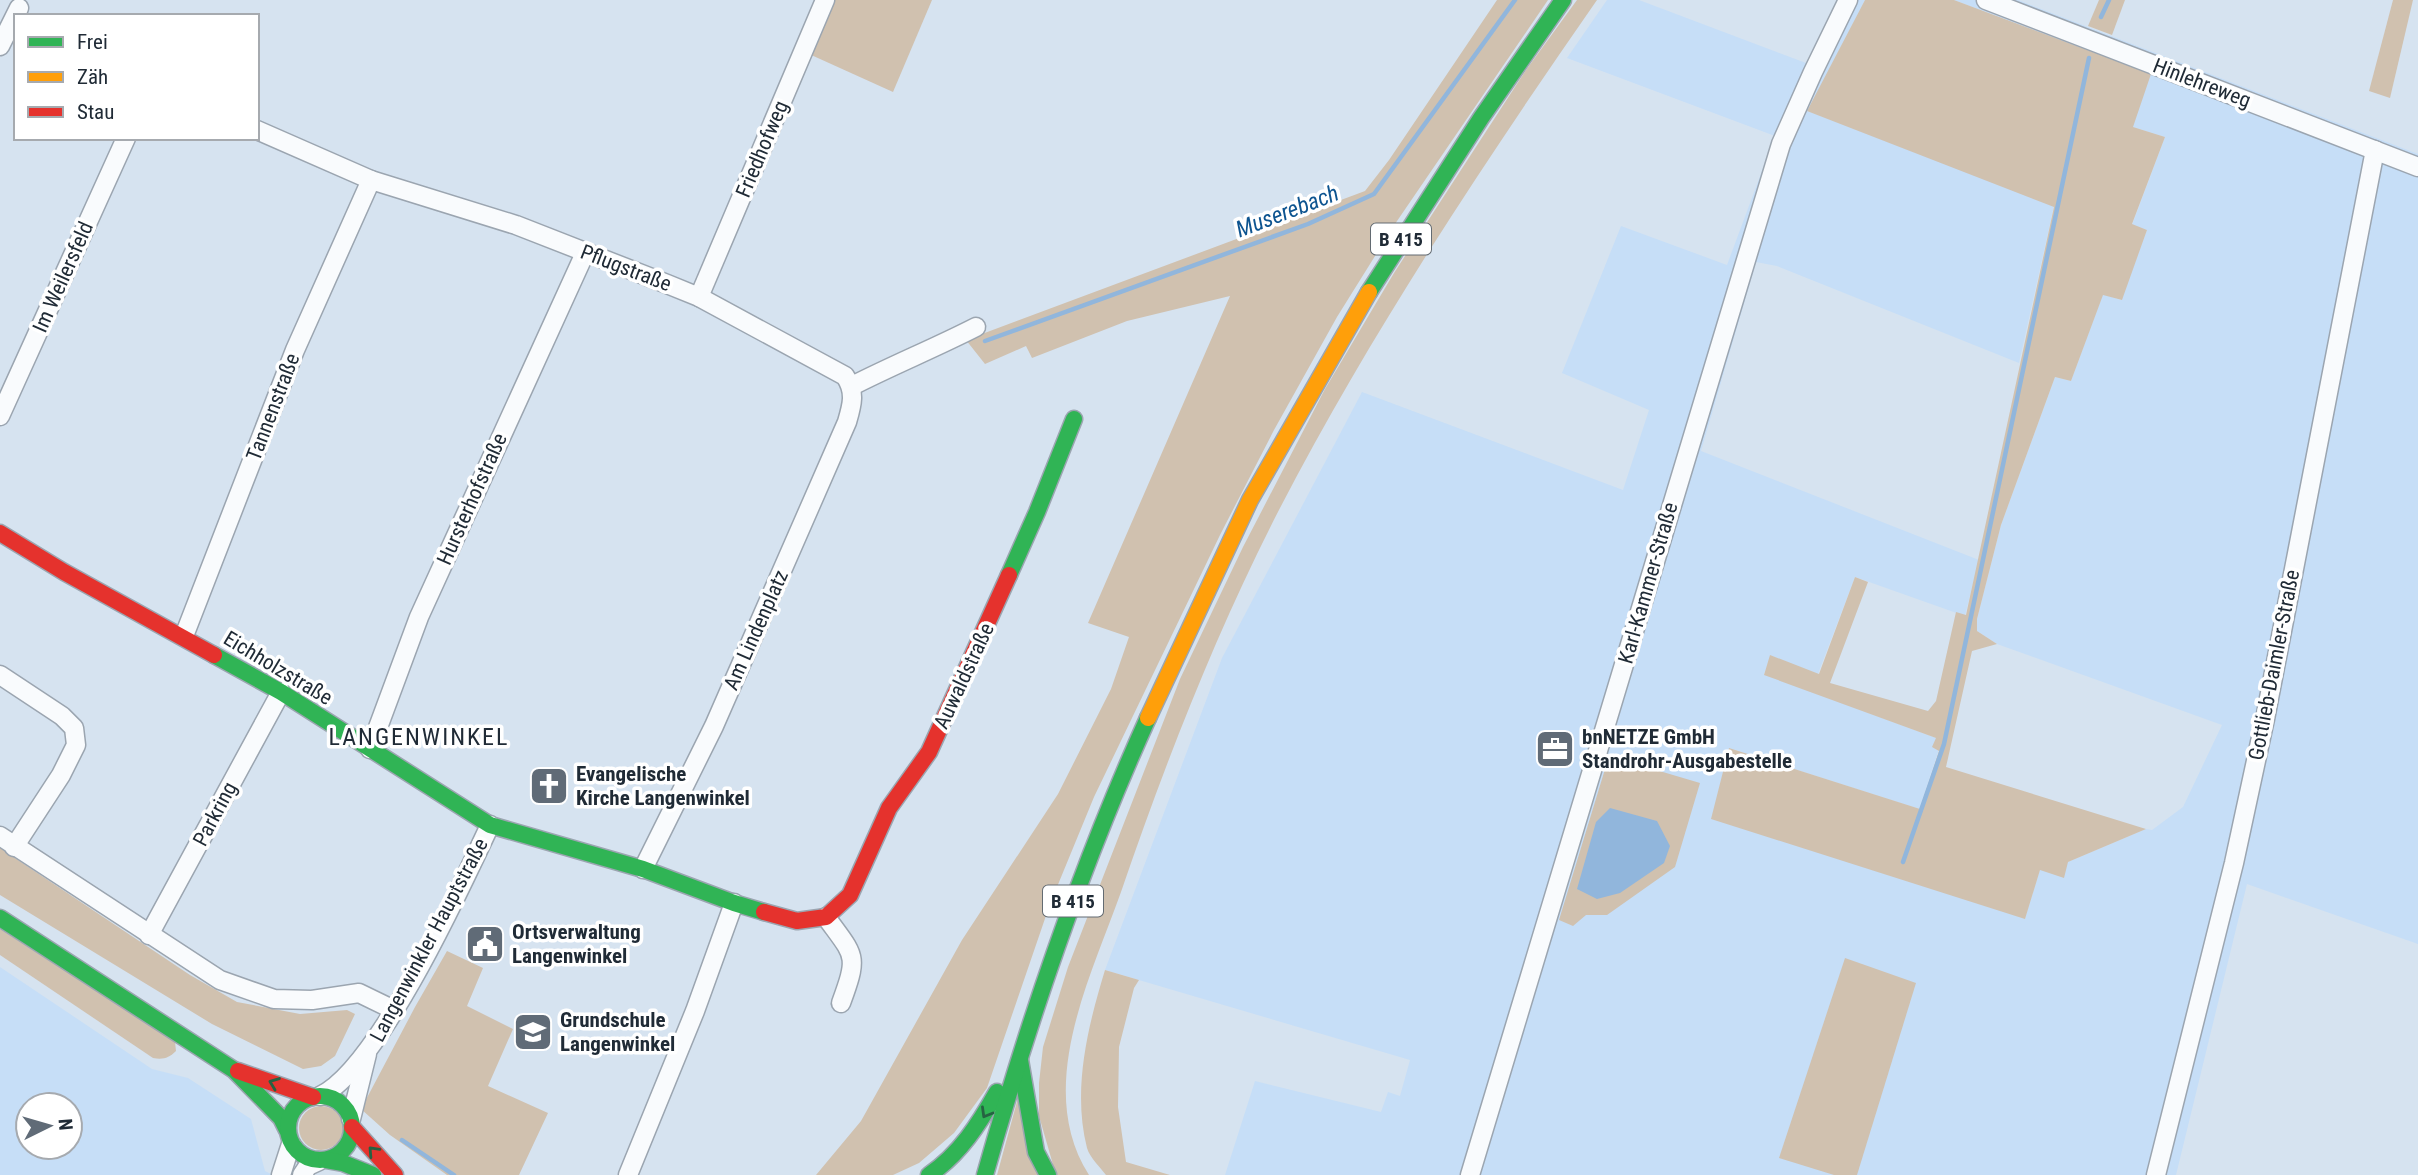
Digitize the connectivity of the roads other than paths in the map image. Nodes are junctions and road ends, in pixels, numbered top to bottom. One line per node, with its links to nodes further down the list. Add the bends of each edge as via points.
1 (825, 0): 13 (street, Friedhofweg)
2 (1563, 0): 32 (street, B 415, via 1371,286 1256,489 1133,751)
3 (1849, 0): 47 (street, Karl-Kammer-Straße, via 1781,144)
4 (1986, 0): 9 (street, Hinlehreweg)
5 (14, 21): 6 (street)
6 (0, 46)
7 (259, 131): 11 (street, Pflugstraße)
8 (125, 140): 16 (street, Im Weilersfeld)
9 (2375, 150): 10 (street, Hinlehreweg); 48 (street, Gottlieb-Daimler-Straße, via 2265,719)
10 (2418, 167)
11 (371, 180): 12 (street, Pflugstraße, via 516,225); 19 (street, Tannenstraße, via 295,350)
12 (585, 253): 13 (street, Pflugstraße); 22 (street, Hursterhofstraße, via 419,617)
13 (699, 297): 15 (street, Pflugstraße, via 845,376)
14 (976, 327): 15 (street)
15 (852, 386): 25 (street, Am Lindenplatz, via 853,405 847,422 711,733)
16 (0, 416)
17 (1074, 419): 27 (street, Auwaldstraße, via 929,752 889,808 850,895)
18 (0, 533): 19 (street, Eichholzstraße)
19 (184, 636): 21 (street, Eichholzstraße)
20 (0, 675): 24 (street, via 62,716 75,728 76,745 61,775)
21 (281, 692): 22 (street, Eichholzstraße); 29 (street, Parkring)
22 (370, 749): 23 (street, Eichholzstraße)
23 (490, 825): 25 (street, Eichholzstraße); 31 (street, Langenwinkler Hauptstraße)
24 (7, 842): 29 (street)
25 (643, 869): 26 (street, Eichholzstraße)
26 (734, 903): 27 (street, via 797,920); 43 (street)
27 (826, 916): 30 (street, via 852,953 852,973)
28 (0, 918): 34 (street)
29 (149, 935): 31 (street, via 220,980 274,999 312,1000 359,993)
30 (841, 1003)
31 (394, 1010): 33 (street, Langenwinkler Hauptstraße)
32 (1019, 1053): 44 (street, one-way to 44, via 976,1130 944,1166); 45 (street, B 415); 46 (street, via 1036,1152)
33 (367, 1054): 35 (street, Langenwinkler Hauptstraße, via 332,1090); 36 (street, Langenwinkler Hauptstraße)
34 (234, 1070): 35 (street, one-way to 34); 37 (street, via 281,1118)
35 (317, 1096): 36 (street, via 342,1105); 37 (street, via 291,1112)
36 (351, 1123): 38 (street, via 352,1135 345,1148 334,1158); 42 (street, one-way to 36)
37 (289, 1137): 38 (street, via 302,1156); 39 (street)
38 (323, 1160): 40 (street); 41 (street)
39 (281, 1175)
40 (302, 1175)
41 (373, 1175)
42 (395, 1175)
43 (628, 1175)
44 (929, 1175)
45 (985, 1175)
46 (1048, 1175)
47 (1471, 1175)
48 (2156, 1175)

